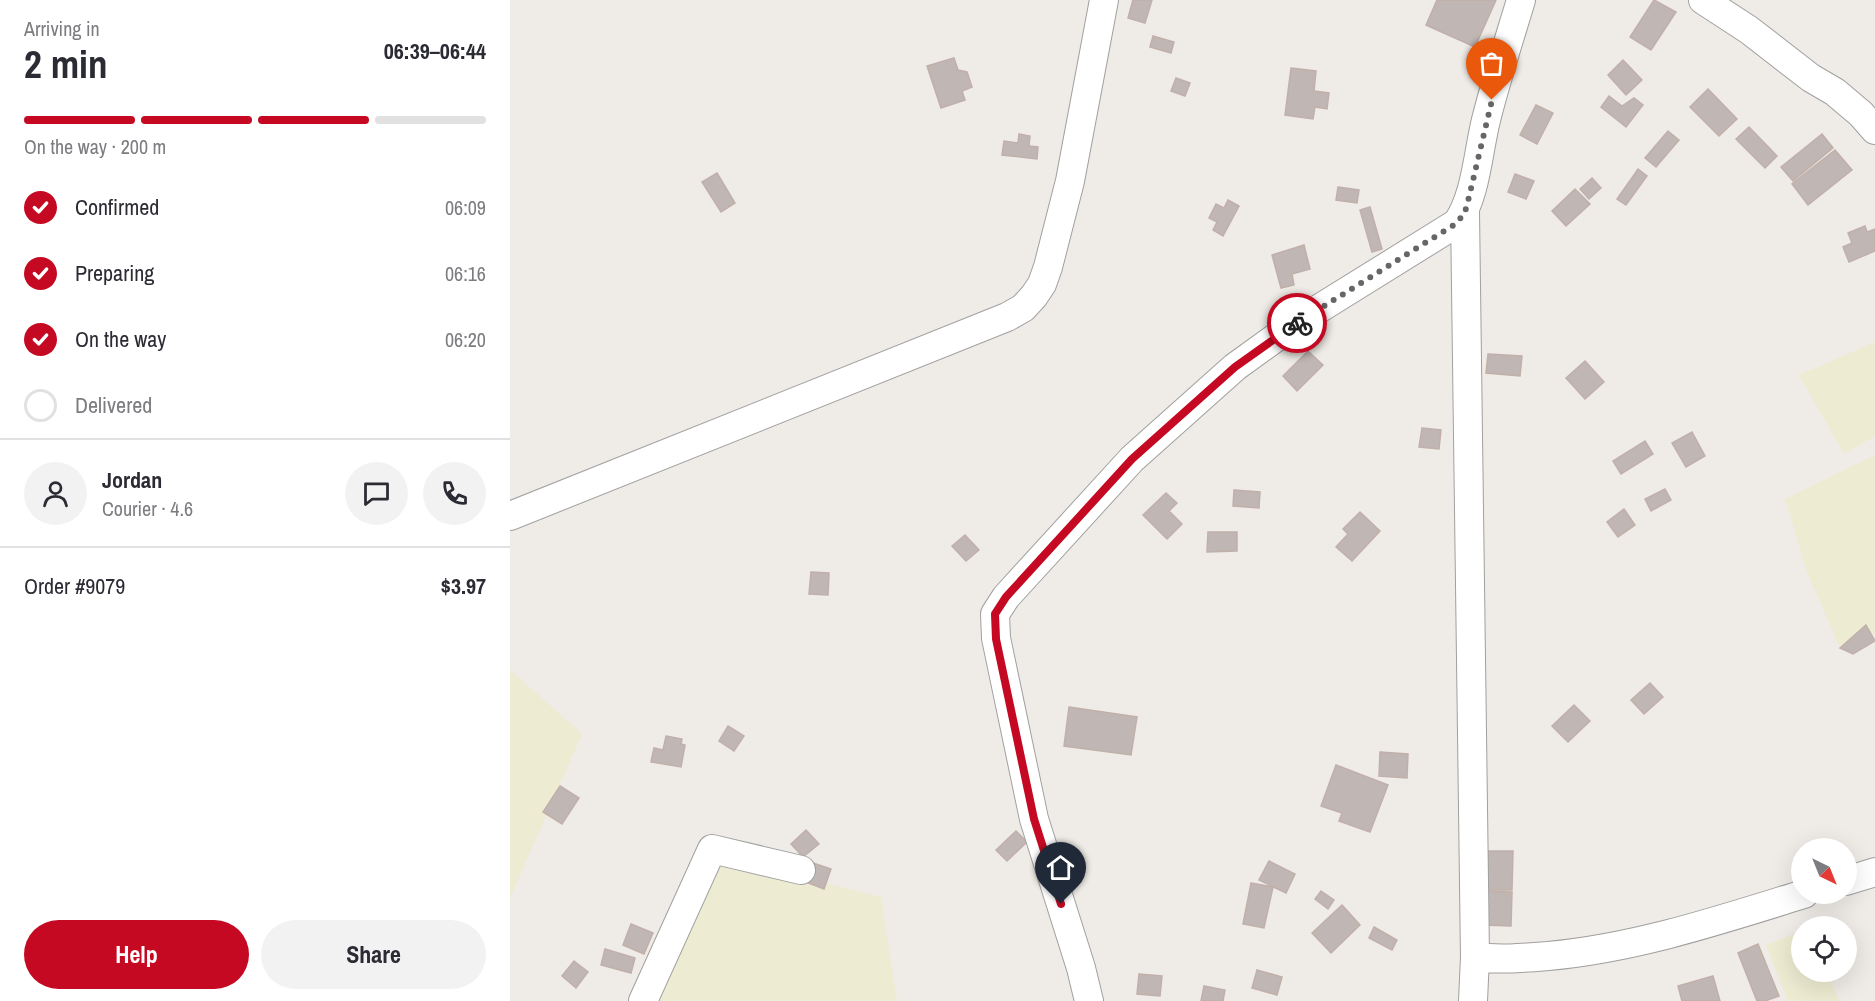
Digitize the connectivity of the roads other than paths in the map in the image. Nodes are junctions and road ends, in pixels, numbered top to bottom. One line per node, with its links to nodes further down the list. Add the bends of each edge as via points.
1 (1104, 0): 6 (street, via 1057,232 1042,284 1023,308)
2 (1521, 0): 5 (street, via 1486,120)
3 (1703, 0): 4 (street, via 1835,92)
4 (1875, 130)
5 (1465, 212): 11 (street); 13 (street, via 1448,230 1296,323 1235,367 1132,459 995,614 996,639 1034,819)
6 (510, 516)
7 (801, 870): 12 (street, via 712,849)
8 (1875, 872): 9 (street)
9 (1857, 878)
10 (1791, 898): 11 (street, via 1685,931 1592,952 1501,960)
11 (1475, 957): 14 (street)
12 (643, 1001)
13 (1089, 1001)
14 (1473, 1001)

